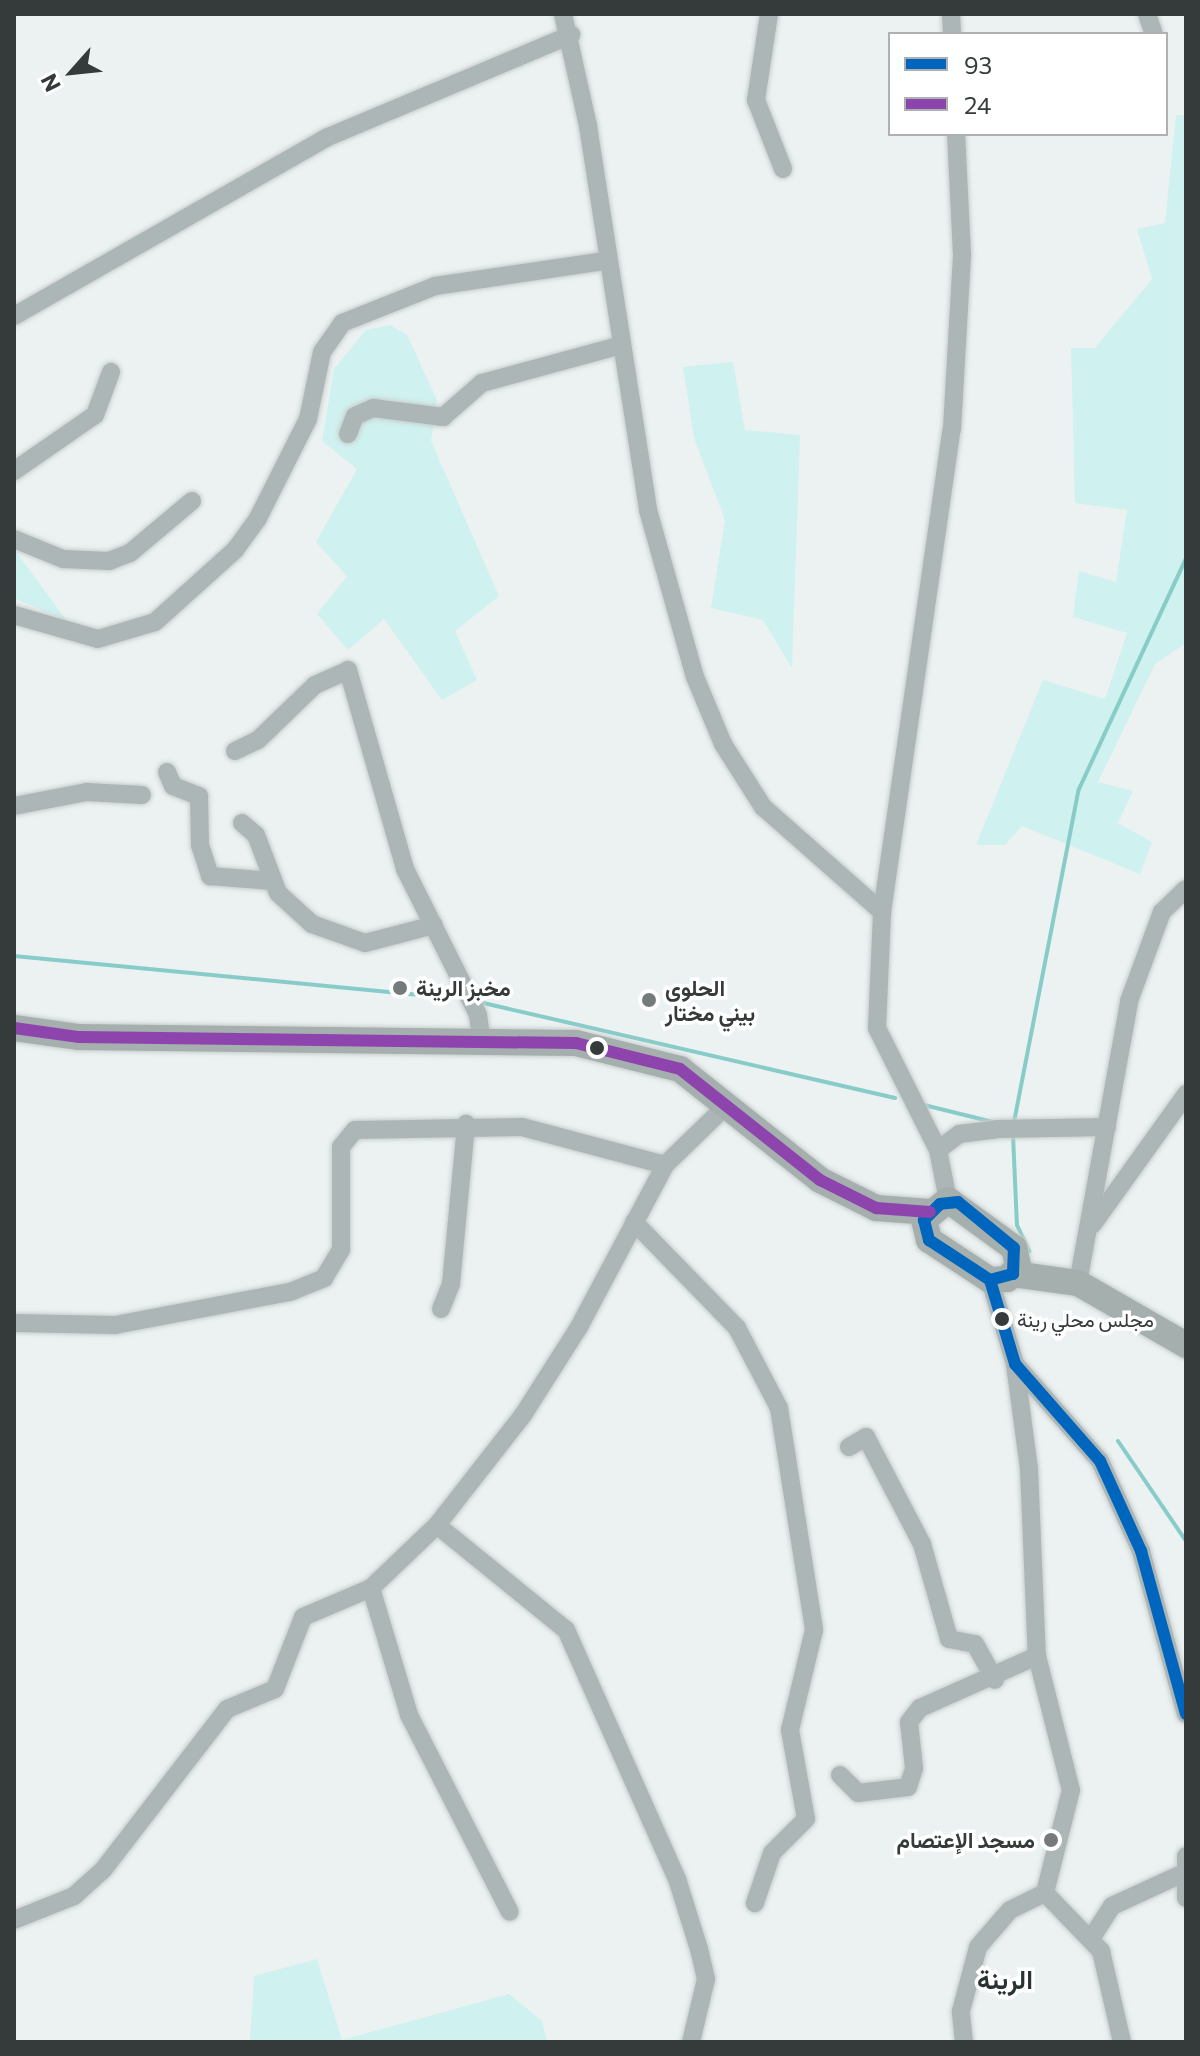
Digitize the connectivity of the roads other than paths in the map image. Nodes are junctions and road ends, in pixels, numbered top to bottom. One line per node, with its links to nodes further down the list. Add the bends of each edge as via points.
1 (563, 14): 3 (street)
2 (769, 14): 5 (street, via 756,100)
3 (571, 35): 6 (street); 7 (street, via 328,137)
4 (956, 136): 22 (street, via 962,255 952,429)
5 (783, 169)
6 (605, 261): 8 (street); 14 (street, via 435,286 342,323 322,352 308,419 258,518 155,622 98,639)
7 (14, 316)
8 (618, 346): 10 (street, via 482,383 443,417 373,408 355,416); 22 (street, via 648,510 695,677 723,744 763,807)
9 (111, 372): 11 (street, via 95,415)
10 (348, 434)
11 (14, 471)
12 (192, 501): 13 (street, via 130,553 109,561 63,559)
13 (14, 539)
14 (14, 615)
15 (235, 751): 23 (street, via 258,740 315,685 348,670 405,869)
16 (167, 772): 20 (street, via 173,786 199,796 200,845 210,876)
17 (142, 795): 18 (street, via 87,792)
18 (14, 806)
19 (242, 823): 20 (street, via 256,835)
20 (272, 881): 23 (street, via 289,909 347,939 386,941)
21 (1186, 889): 29 (street, via 1162,912 1129,1001)
22 (882, 912): 30 (street, via 877,1028)
23 (434, 925): 25 (street, via 478,1015)
24 (14, 1028): 25 (main road, via 79,1037)
25 (482, 1042): 27 (main road, via 576,1043 625,1053 680,1069)
26 (1186, 1094): 34 (street)
27 (728, 1104): 31 (street); 32 (main road, via 820,1192 876,1219)
28 (466, 1124): 31 (street, via 569,1136); 37 (street, via 451,1284); 38 (street, via 367,1128 346,1136 341,1250 324,1278 307,1287 115,1325)
29 (1107, 1127): 30 (street, via 959,1134); 34 (street)
30 (938, 1150): 32 (street)
31 (665, 1165): 33 (street)
32 (934, 1214): 35 (main road); 35 (main road, via 939,1249)
33 (634, 1222): 42 (street, via 523,1415); 51 (street, via 737,1328 769,1385 784,1438 814,1630 790,1730 806,1819 772,1853)
34 (1092, 1226): 36 (street)
35 (1006, 1269): 36 (main road); 40 (street)
36 (1071, 1281): 39 (main road)
37 (441, 1309)
38 (14, 1323)
39 (1186, 1345)
40 (1015, 1364): 44 (street, via 1029,1469); 46 (street, via 1100,1461 1141,1551)
41 (849, 1447): 45 (street, via 866,1437 922,1544 949,1639 975,1644)
42 (437, 1525): 43 (street); 55 (street, via 566,1630 677,1879 699,1949 706,1979)
43 (371, 1588): 52 (street, via 409,1715); 53 (street, via 303,1617 275,1689 227,1709 103,1870 74,1896)
44 (1037, 1656): 45 (street); 49 (street, via 1071,1790)
45 (995, 1680): 47 (street, via 914,1715 908,1787 858,1793)
46 (1186, 1714)
47 (840, 1775)
48 (1184, 1867): 50 (street); 54 (street, via 1112,1906)
49 (1045, 1893): 54 (street); 56 (street, via 1010,1910 978,1947 961,2011)
50 (1186, 1898)
51 (755, 1903)
52 (510, 1912)
53 (14, 1920)
54 (1092, 1937): 57 (street, via 1108,1969)
55 (691, 2042)
56 (964, 2042)
57 (1122, 2042)

